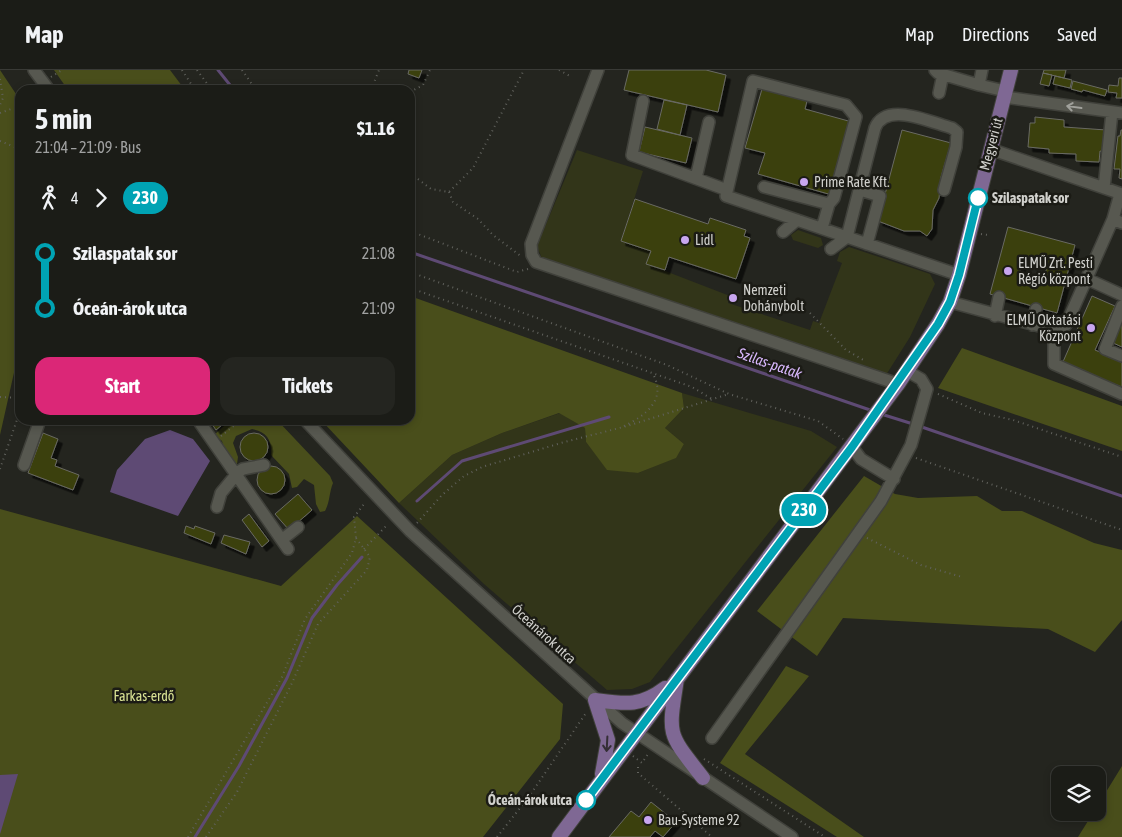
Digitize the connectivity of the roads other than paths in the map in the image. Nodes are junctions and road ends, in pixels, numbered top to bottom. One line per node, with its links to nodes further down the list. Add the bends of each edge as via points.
1 (34, 70): 6 (street)
2 (598, 70): 41 (street, via 531,244 530,250 537,262)
3 (982, 70): 7 (street)
4 (1011, 70): 9 (main road, Megyeri út)
5 (939, 72): 7 (street); 8 (street)
6 (46, 85)
7 (978, 85): 9 (street)
8 (939, 93)
9 (1005, 94): 11 (street, one-way to 9); 13 (main road, Megyeri út)
10 (643, 101): 14 (street, via 632,155)
11 (1117, 112): 16 (street)
12 (709, 122): 14 (street)
13 (990, 148): 16 (street); 29 (main road, Megyeri út)
14 (696, 178): 17 (street)
15 (764, 187): 21 (street)
16 (1104, 188): 20 (street)
17 (727, 190): 21 (street, via 753,80 846,105 856,117 834,198); 22 (street, via 726,196)
18 (860, 190): 19 (street, via 875,128 878,121 890,114 958,132); 26 (street); 27 (street, via 880,196)
19 (944, 190)
20 (1121, 194): 23 (street)
21 (829, 204): 24 (street)
22 (797, 220): 24 (street); 25 (street)
23 (1117, 221): 30 (street)
24 (822, 228): 26 (street)
25 (783, 232)
26 (847, 237): 27 (street); 28 (street)
27 (867, 244): 29 (street)
28 (831, 248)
29 (959, 275): 33 (main road, Megyeri út)
30 (1087, 279): 31 (street); 38 (street, via 1066,325)
31 (1122, 295)
32 (999, 298): 36 (street)
33 (950, 302): 36 (street); 40 (main road, Megyeri út)
34 (1122, 306): 39 (street, via 1105,348)
35 (1036, 308): 37 (street)
36 (995, 316): 37 (street)
37 (1032, 325): 38 (street)
38 (1054, 330): 42 (street, via 1054,364)
39 (1122, 356)
40 (907, 371): 41 (main road, Megyeri út); 50 (street, via 921,380 927,389 909,450)
41 (895, 389): 46 (main road, Megyeri út)
42 (1122, 394)
43 (38, 425): 47 (street)
44 (201, 425): 49 (street)
45 (310, 425): 56 (street, Óceánárok utca, via 410,531)
46 (852, 447): 50 (street, via 861,459); 55 (main road, Megyeri út)
47 (24, 465)
48 (264, 465): 49 (street, via 243,468)
49 (235, 475): 51 (street, via 221,493); 53 (street)
50 (894, 479): 58 (street)
51 (217, 507)
52 (298, 527): 53 (street, via 284,538)
53 (280, 537): 54 (street)
54 (288, 549)
55 (677, 678): 56 (main road, via 642,702); 57 (main road, Megyeri út); 59 (main road, via 671,731 674,740)
56 (595, 700): 57 (street, Óceánárok utca); 60 (main road, one-way to 60, via 608,740 603,773)
57 (636, 734): 59 (street, Óceánárok utca); 60 (main road, Megyeri út)
58 (712, 738)
59 (703, 778): 62 (street, Óceánárok utca)
60 (595, 788): 61 (main road, Megyeri út)
61 (559, 837)
62 (792, 837)

